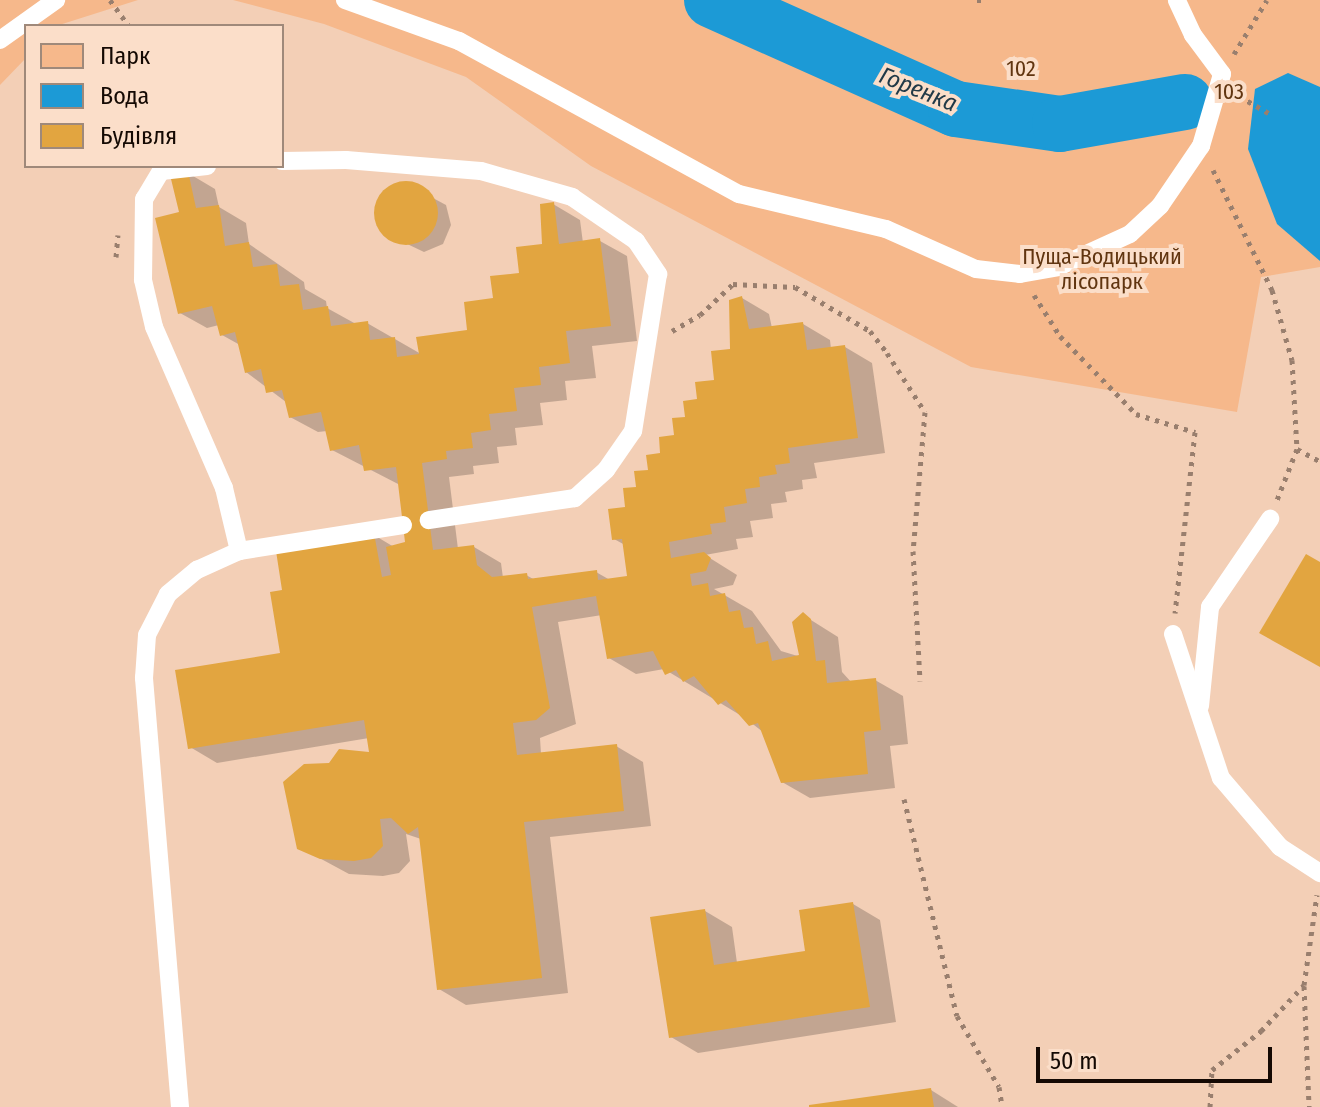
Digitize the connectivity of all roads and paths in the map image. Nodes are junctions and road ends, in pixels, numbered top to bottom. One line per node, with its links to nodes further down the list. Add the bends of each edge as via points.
1 (56, 0): 9 (lane)
2 (110, 0): 8 (path)
3 (345, 0): 16 (lane, via 459,41 739,194 886,229 976,269)
4 (977, 0): 5 (path)
5 (984, 0)
6 (1177, 0): 10 (lane, via 1193,35)
7 (1267, 0): 10 (path)
8 (128, 24)
9 (0, 40)
10 (1222, 74): 13 (lane)
11 (1248, 100): 12 (path)
12 (1269, 113)
13 (1201, 146): 16 (lane, via 1160,206 1130,234 1058,267); 18 (path, via 1272,290 1292,360)
14 (284, 161): 17 (lane, via 346,160 481,171 572,197 636,241 658,274)
15 (189, 168): 23 (lane, via 161,171 144,199 143,280 154,327 224,488)
16 (1020, 274): 24 (path, via 1060,336 1136,414 1195,432)
17 (650, 343): 21 (lane, via 633,431 606,470 575,498); 25 (path, via 700,315 733,284 795,287 870,331 925,412 913,551)
18 (1297, 449): 19 (path); 20 (path)
19 (1320, 461)
20 (1270, 519): 26 (lane, via 1210,607)
21 (429, 520)
22 (403, 525): 23 (lane)
23 (239, 551): 30 (lane, via 197,570 168,594 147,635 144,678)
24 (1173, 634): 26 (lane)
25 (920, 681)
26 (1199, 712): 28 (lane, via 1221,778 1280,847)
27 (904, 799): 31 (path, via 957,1016 999,1087)
28 (1319, 881): 29 (path)
29 (1304, 985): 32 (path, via 1261,1031 1212,1070); 33 (path)
30 (180, 1107)
31 (1002, 1107)
32 (1210, 1107)
33 (1309, 1107)

